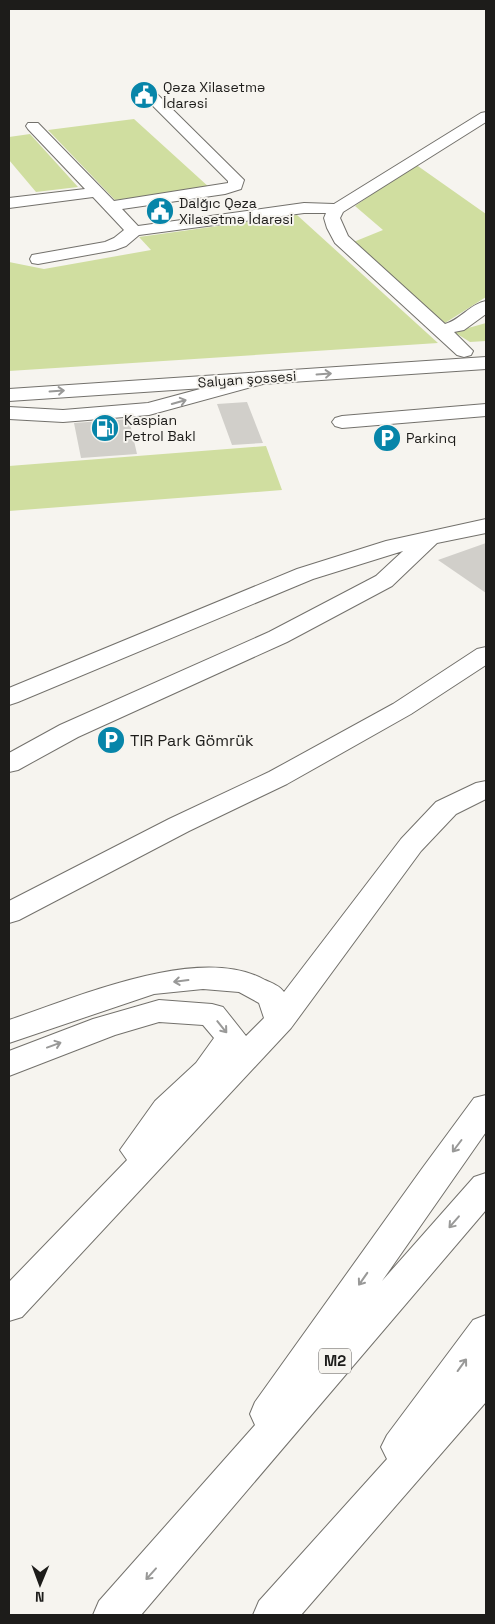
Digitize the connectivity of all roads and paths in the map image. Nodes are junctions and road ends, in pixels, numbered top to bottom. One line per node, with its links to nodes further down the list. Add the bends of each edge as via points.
1 (150, 95): 6 (main road, via 236,180 235,186)
2 (486, 116): 7 (main road)
3 (33, 126): 4 (main road)
4 (97, 192): 5 (main road); 6 (main road)
5 (9, 203)
6 (110, 206): 8 (main road)
7 (337, 209): 8 (main road, via 304,208); 11 (main road, via 332,218 341,239)
8 (134, 231): 9 (main road, via 109,246)
9 (38, 259)
10 (486, 306): 11 (main road, via 458,326)
11 (441, 330): 13 (main road)
12 (486, 350): 13 (main road, Salyan şossesi)
13 (464, 351): 16 (main road, Salyan şossesi)
14 (486, 363): 15 (main road, Salyan şossesi, one-way to 14)
15 (264, 378): 17 (main road, Salyan şossesi, one-way to 15); 19 (main road, one-way to 15, via 63,416 149,409)
16 (9, 380)
17 (9, 394)
18 (486, 410): 20 (main road)
19 (9, 413)
20 (342, 422)
21 (486, 526): 22 (main road)
22 (430, 538): 24 (main road, via 305,574); 25 (main road, via 376,586 278,637 69,731)
23 (486, 654): 27 (main road, via 402,709 278,778)
24 (9, 697)
25 (9, 764)
26 (486, 790): 28 (main road, via 446,808 411,844)
27 (9, 913)
28 (280, 1020): 29 (main road, one-way to 29, via 272,997 245,982 203,978 151,984); 33 (main road)
29 (9, 1032)
30 (9, 1064): 33 (main road, one-way to 33, via 104,1027 159,1011 212,1015 231,1038 207,1070 167,1110 143,1140)
31 (486, 1107): 37 (main road, one-way to 37)
32 (486, 1186): 37 (main road, M2, one-way to 37)
33 (92, 1219): 34 (main road)
34 (9, 1306)
35 (486, 1331): 38 (main road, one-way to 35)
36 (486, 1375): 38 (main road)
37 (183, 1537): 39 (main road, M2, one-way to 39)
38 (286, 1601)
39 (114, 1615)

